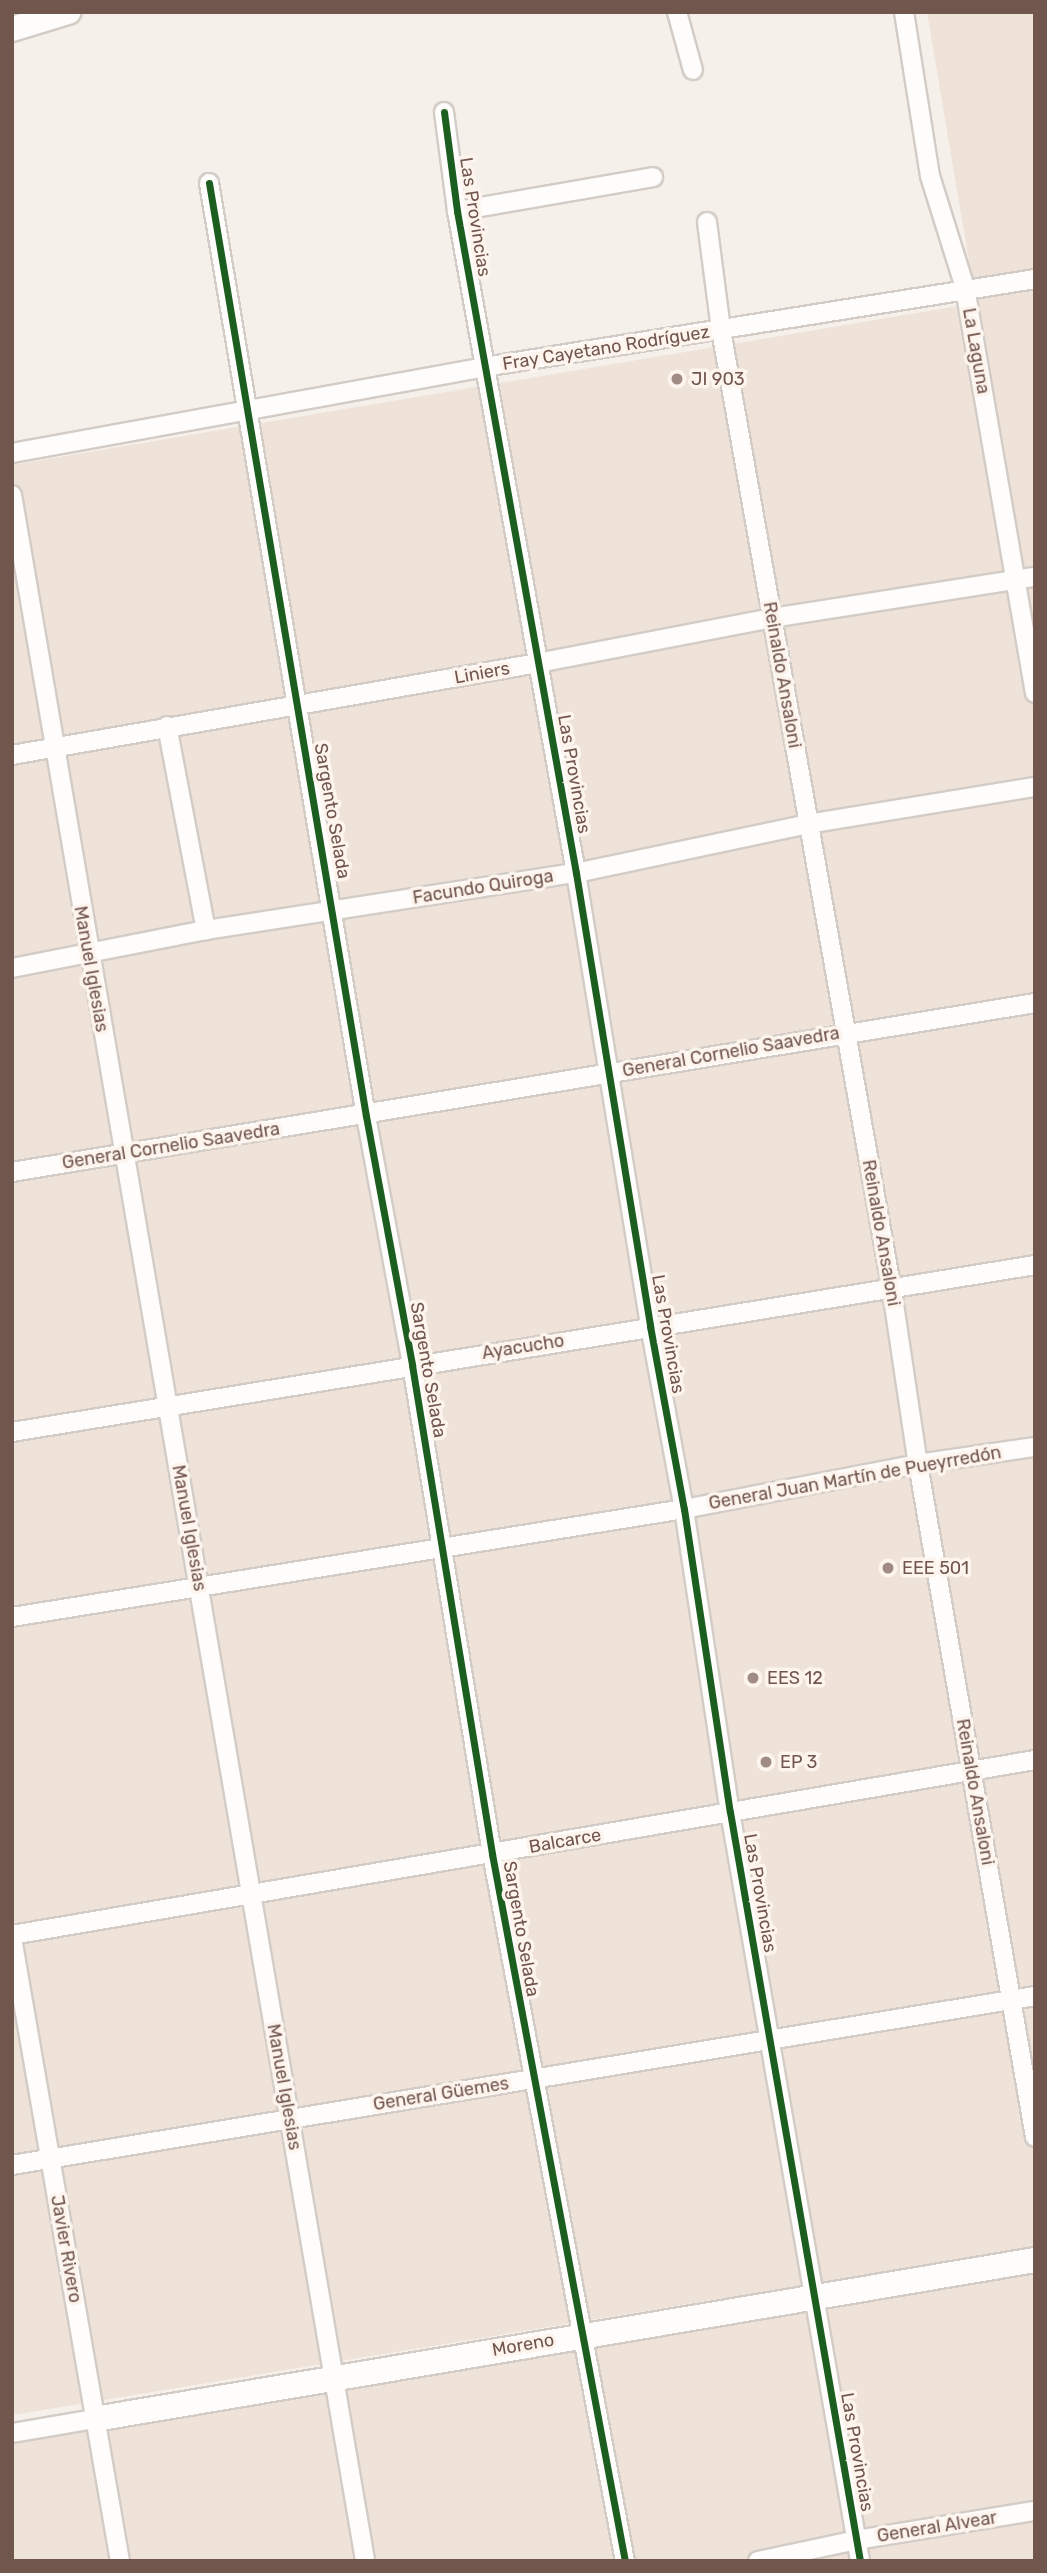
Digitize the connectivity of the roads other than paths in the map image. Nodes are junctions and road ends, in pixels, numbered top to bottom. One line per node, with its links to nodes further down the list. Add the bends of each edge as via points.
1 (68, 12): 4 (street)
2 (677, 12): 5 (street)
3 (904, 12): 12 (street, La Laguna, via 930,176)
4 (12, 29)
5 (693, 70)
6 (444, 112): 9 (street, Las Provincias)
7 (653, 177): 9 (street)
8 (209, 183): 15 (street, Sargento Selada)
9 (457, 211): 14 (street, Las Provincias)
10 (707, 222): 13 (street, Reinaldo Ansaloni)
11 (1035, 279): 12 (street, Fray Cayetano Rodríguez)
12 (965, 288): 13 (street, Fray Cayetano Rodríguez); 19 (street, La Laguna)
13 (721, 330): 14 (street, Fray Cayetano Rodríguez); 20 (street, Reinaldo Ansaloni)
14 (484, 366): 15 (street, Fray Cayetano Rodríguez); 21 (street, Las Provincias)
15 (248, 412): 16 (street, Fray Cayetano Rodríguez); 23 (street, Sargento Selada)
16 (12, 453)
17 (12, 495): 25 (street, Manuel Iglesias)
18 (1035, 577): 19 (street, Liniers)
19 (1016, 580): 20 (street, Liniers); 22 (street, La Laguna)
20 (772, 618): 21 (street, Liniers); 28 (street, Reinaldo Ansaloni)
21 (538, 663): 23 (street, Liniers); 29 (street, Las Provincias)
22 (1035, 694)
23 (297, 706): 24 (street, Liniers); 30 (street, Sargento Selada)
24 (167, 726): 25 (street, Liniers); 31 (street)
25 (55, 747): 26 (street, Liniers); 32 (street, Manuel Iglesias)
26 (12, 755)
27 (1035, 787): 28 (street, Facundo Quiroga)
28 (808, 824): 29 (street, Facundo Quiroga); 35 (street, Reinaldo Ansaloni)
29 (576, 873): 30 (street, Facundo Quiroga); 36 (street, Las Provincias)
30 (333, 910): 31 (street, Facundo Quiroga); 37 (street, Sargento Selada)
31 (206, 930): 32 (street, Facundo Quiroga)
32 (88, 954): 33 (street, Facundo Quiroga); 38 (street, Manuel Iglesias)
33 (12, 968)
34 (1035, 1003): 35 (street, General Cornelio Saavedra)
35 (844, 1032): 36 (street, General Cornelio Saavedra); 41 (street, Reinaldo Ansaloni)
36 (610, 1073): 37 (street, General Cornelio Saavedra); 42 (street, Las Provincias)
37 (366, 1116): 38 (street, General Cornelio Saavedra); 43 (street, Sargento Selada)
38 (123, 1153): 39 (street, General Cornelio Saavedra); 44 (street, Manuel Iglesias)
39 (12, 1172)
40 (1035, 1265): 41 (street, Ayacucho)
41 (892, 1291): 42 (street, Ayacucho); 47 (street, Reinaldo Ansaloni)
42 (650, 1326): 43 (street, Ayacucho); 48 (street, Las Provincias)
43 (412, 1365): 44 (street, Ayacucho); 49 (street, Sargento Selada)
44 (168, 1405): 45 (street, Ayacucho); 50 (street, Manuel Iglesias)
45 (12, 1432)
46 (1035, 1447): 47 (street, General Juan Martín de Pueyrredón)
47 (919, 1464): 48 (street, General Juan Martín de Pueyrredón); 53 (street, Reinaldo Ansaloni)
48 (684, 1510): 49 (street, General Juan Martín de Pueyrredón); 54 (street, Las Provincias)
49 (440, 1547): 50 (street, General Juan Martín de Pueyrredón); 55 (street, Sargento Selada)
50 (199, 1587): 51 (street, General Juan Martín de Pueyrredón); 56 (street, Manuel Iglesias)
51 (12, 1616)
52 (1035, 1760): 53 (street, Balcarce)
53 (972, 1771): 54 (street, Balcarce); 59 (street, Reinaldo Ansaloni)
54 (730, 1812): 55 (street, Balcarce); 60 (street, Las Provincias)
55 (492, 1854): 56 (street, Balcarce); 61 (street, Sargento Selada)
56 (251, 1894): 57 (street, Balcarce); 62 (street, Manuel Iglesias)
57 (12, 1936): 64 (street, Javier Rivero)
58 (1035, 1996): 59 (street, General Güemes)
59 (1011, 2000): 60 (street, General Güemes); 63 (street, Reinaldo Ansaloni)
60 (770, 2039): 61 (street, General Güemes); 67 (street, Las Provincias)
61 (532, 2079): 62 (street, General Güemes); 68 (street, Sargento Selada)
62 (289, 2119): 64 (street, General Güemes); 69 (street, Manuel Iglesias)
63 (1035, 2137)
64 (50, 2158): 65 (street, General Güemes); 70 (street, Javier Rivero)
65 (12, 2165)
66 (1035, 2260): 67 (street, Moreno)
67 (814, 2297): 68 (street, Moreno); 73 (street, Las Provincias)
68 (581, 2334): 69 (street, Moreno); 76 (street, Sargento Selada)
69 (334, 2378): 70 (street, Moreno); 75 (street, Manuel Iglesias)
70 (95, 2419): 71 (street, Moreno); 74 (street, Javier Rivero)
71 (12, 2433)
72 (1035, 2511): 73 (street, General Alvear)
73 (857, 2540): 77 (street, General Alvear); 78 (street, Las Provincias)
74 (120, 2561)
75 (365, 2561)
76 (625, 2561)
77 (758, 2561)
78 (860, 2561)

